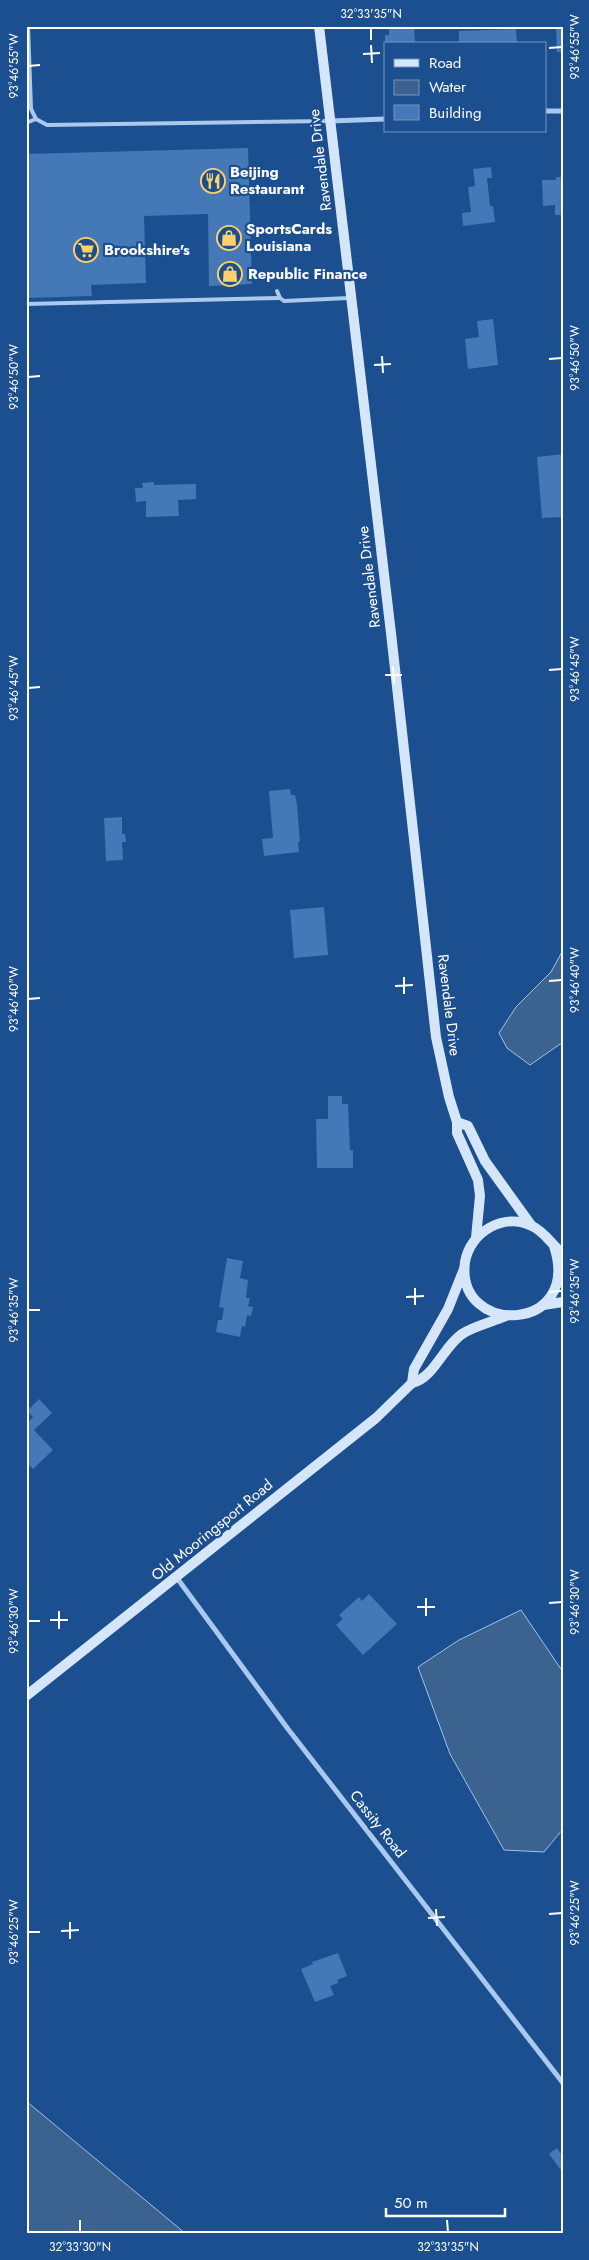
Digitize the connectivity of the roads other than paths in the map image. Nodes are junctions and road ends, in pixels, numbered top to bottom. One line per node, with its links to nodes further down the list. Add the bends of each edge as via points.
1 (28, 26): 5 (lane, via 30,110)
2 (319, 26): 7 (main road, Ravendale Drive)
3 (546, 111): 4 (street)
4 (563, 111)
5 (36, 119): 7 (lane, via 47,124); 8 (lane)
6 (384, 119): 7 (street)
7 (330, 121): 11 (main road, Ravendale Drive)
8 (26, 123)
9 (277, 291): 10 (lane)
10 (280, 298): 11 (lane, via 284,301); 12 (lane)
11 (351, 298): 13 (main road, Ravendale Drive, via 436,1037)
12 (26, 304)
13 (457, 1122): 14 (main road, Ravendale Drive, via 468,1126 485,1161); 15 (main road, Ravendale Drive, via 457,1134 478,1180 480,1196)
14 (532, 1225): 15 (main road, via 502,1222); 16 (main road)
15 (476, 1238): 18 (main road, Old Mooringsport Road, via 468,1250)
16 (554, 1246): 17 (main road); 20 (main road, via 559,1261 559,1277 554,1292)
17 (563, 1254)
18 (464, 1269): 21 (main road, via 466,1282 477,1300 493,1312); 22 (main road, Old Mooringsport Road, via 448,1309 414,1370)
19 (563, 1302): 20 (main road, Old Mooringsport Road)
20 (544, 1305): 21 (main road, Old Mooringsport Road, via 526,1315)
21 (506, 1316): 22 (main road, Old Mooringsport Road, via 462,1334 447,1347 421,1381)
22 (412, 1383): 23 (main road, Old Mooringsport Road, via 376,1418)
23 (177, 1578): 24 (main road, Old Mooringsport Road); 25 (street, Cassity Road, via 288,1729)
24 (26, 1696)
25 (563, 2083)

